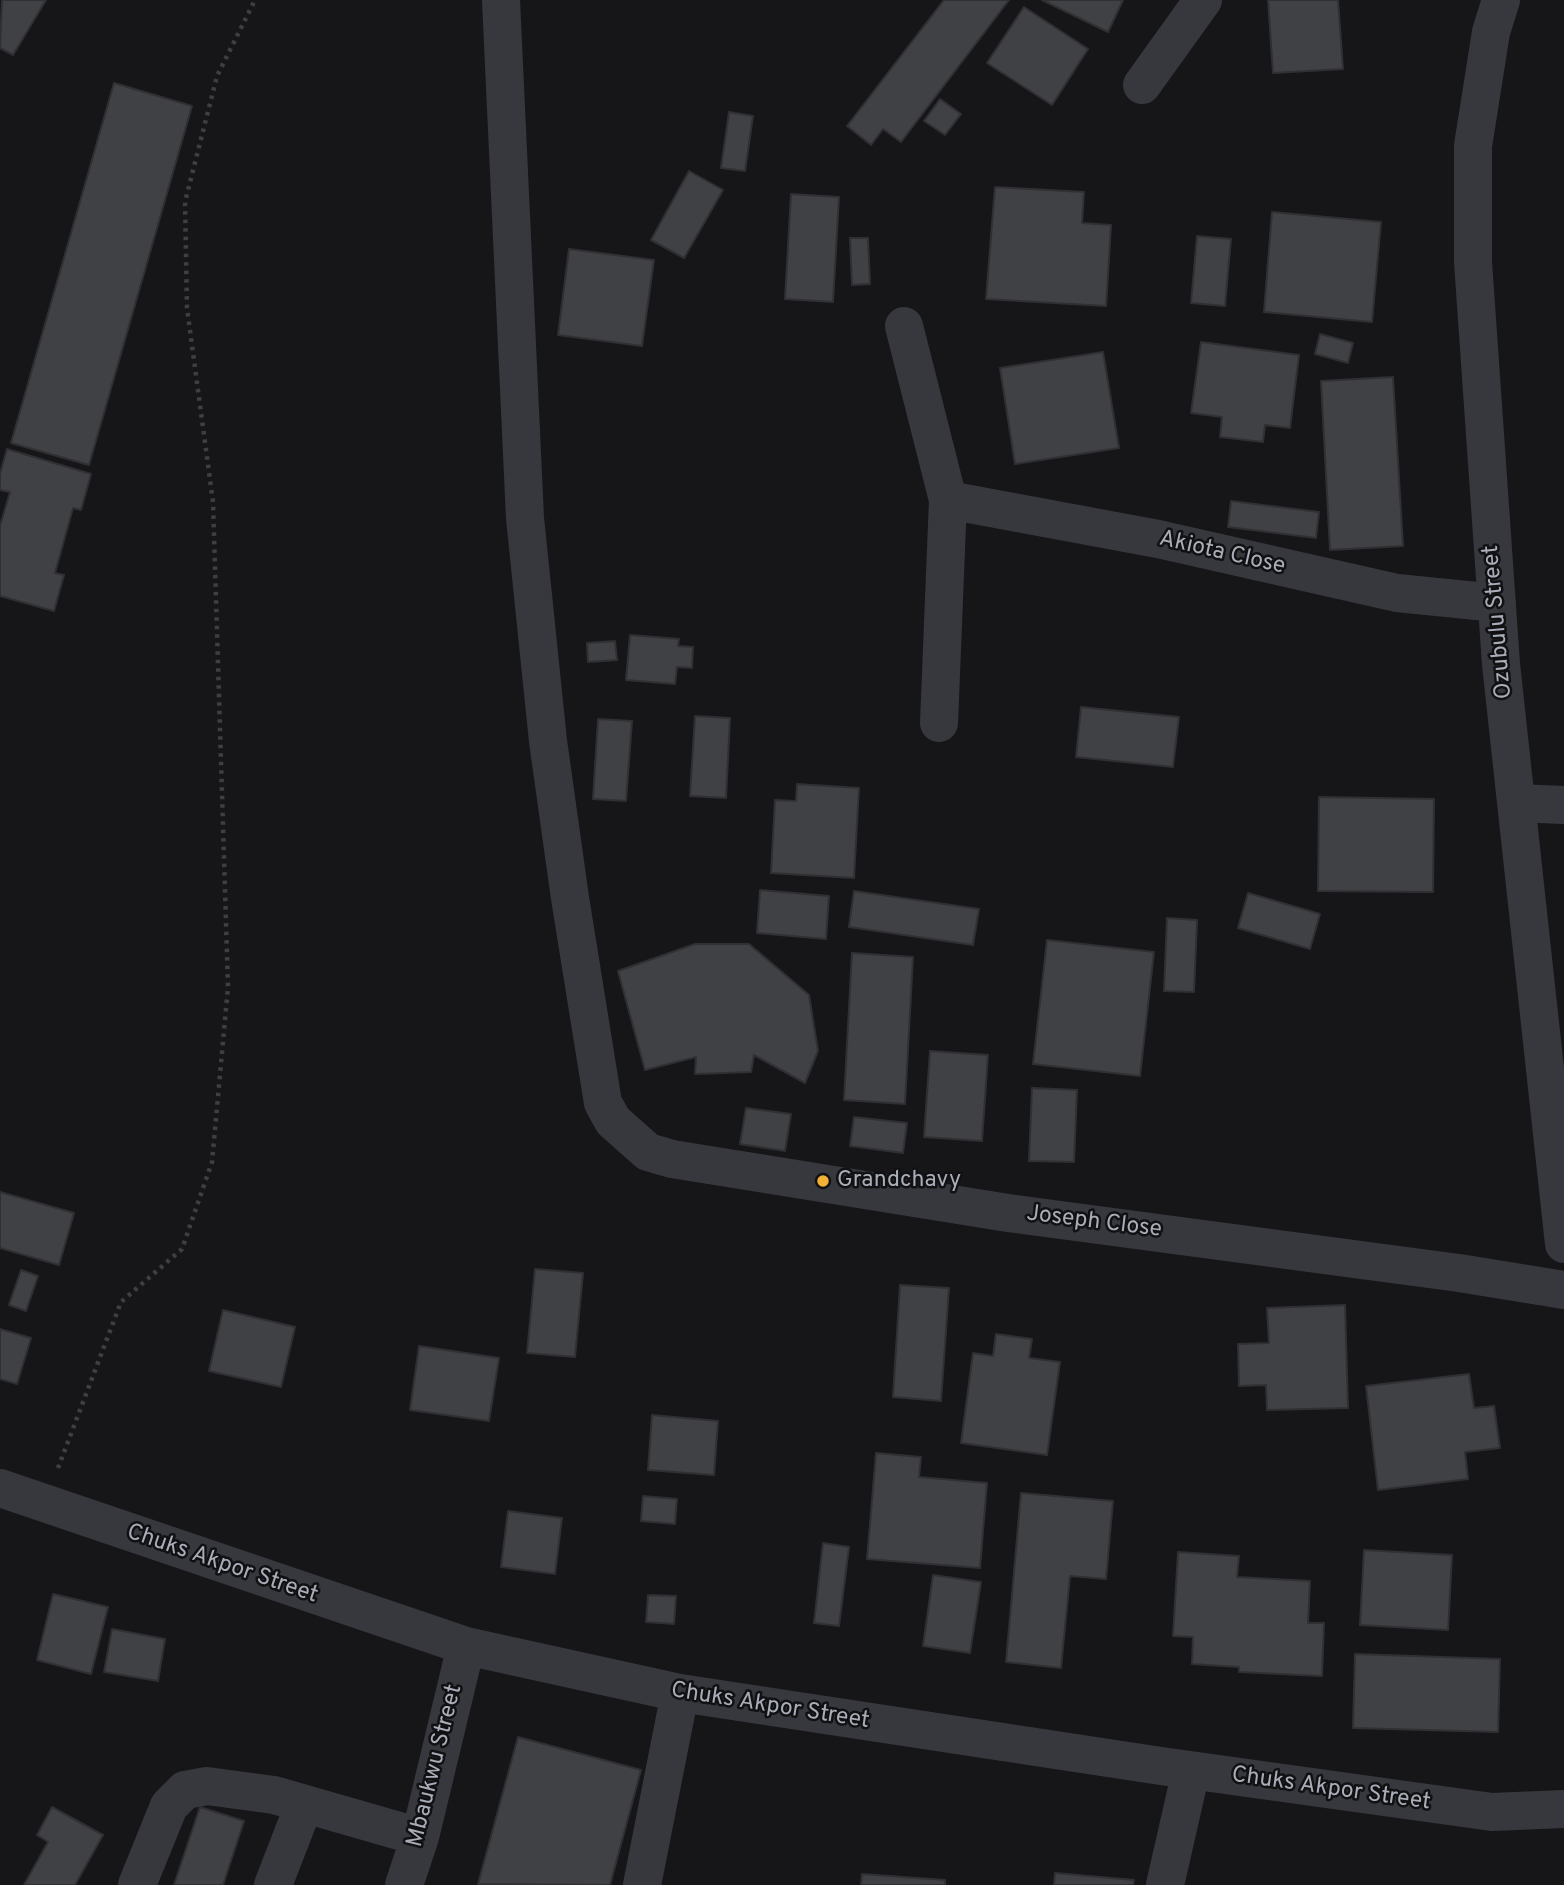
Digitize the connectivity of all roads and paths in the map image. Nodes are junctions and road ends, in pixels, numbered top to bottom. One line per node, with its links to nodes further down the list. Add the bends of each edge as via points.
1 (255, 0): 16 (path, via 217,76 185,202 187,308 213,502 227,973 212,1162 182,1249 121,1302)
2 (501, 0): 14 (street, Joseph Close, via 525,518 548,741 603,1102 612,1121 648,1152 672,1159 1008,1213)
3 (1203, 0): 5 (street)
4 (1501, 0): 8 (street, Ozubulu Street, via 1491,33 1473,146 1473,262)
5 (1142, 85)
6 (904, 326): 7 (street)
7 (948, 500): 8 (street, Akiota Close, via 1158,539 1397,593); 9 (street)
8 (1497, 603): 10 (street, Ozubulu Street)
9 (939, 723)
10 (1516, 803): 11 (street); 12 (street, Ozubulu Street)
11 (1564, 804)
12 (1555, 1095): 13 (street, Ozubulu Street)
13 (1564, 1244)
14 (1564, 1290)
15 (0, 1488): 16 (street, Chuks Akpor Street)
16 (45, 1504): 17 (street, Chuks Akpor Street)
17 (466, 1646): 18 (street, Chuks Akpor Street); 22 (street, Mbaukwu Street)
18 (680, 1693): 19 (street, Chuks Akpor Street); 26 (street)
19 (1191, 1771): 21 (street, Chuks Akpor Street, via 1492,1812); 27 (street)
20 (304, 1805): 22 (street); 23 (street, via 233,1788 185,1790 169,1806); 24 (street)
21 (1564, 1809)
22 (420, 1837): 25 (street, Mbaukwu Street)
23 (137, 1885)
24 (274, 1885)
25 (404, 1885)
26 (642, 1885)
27 (1165, 1885)

